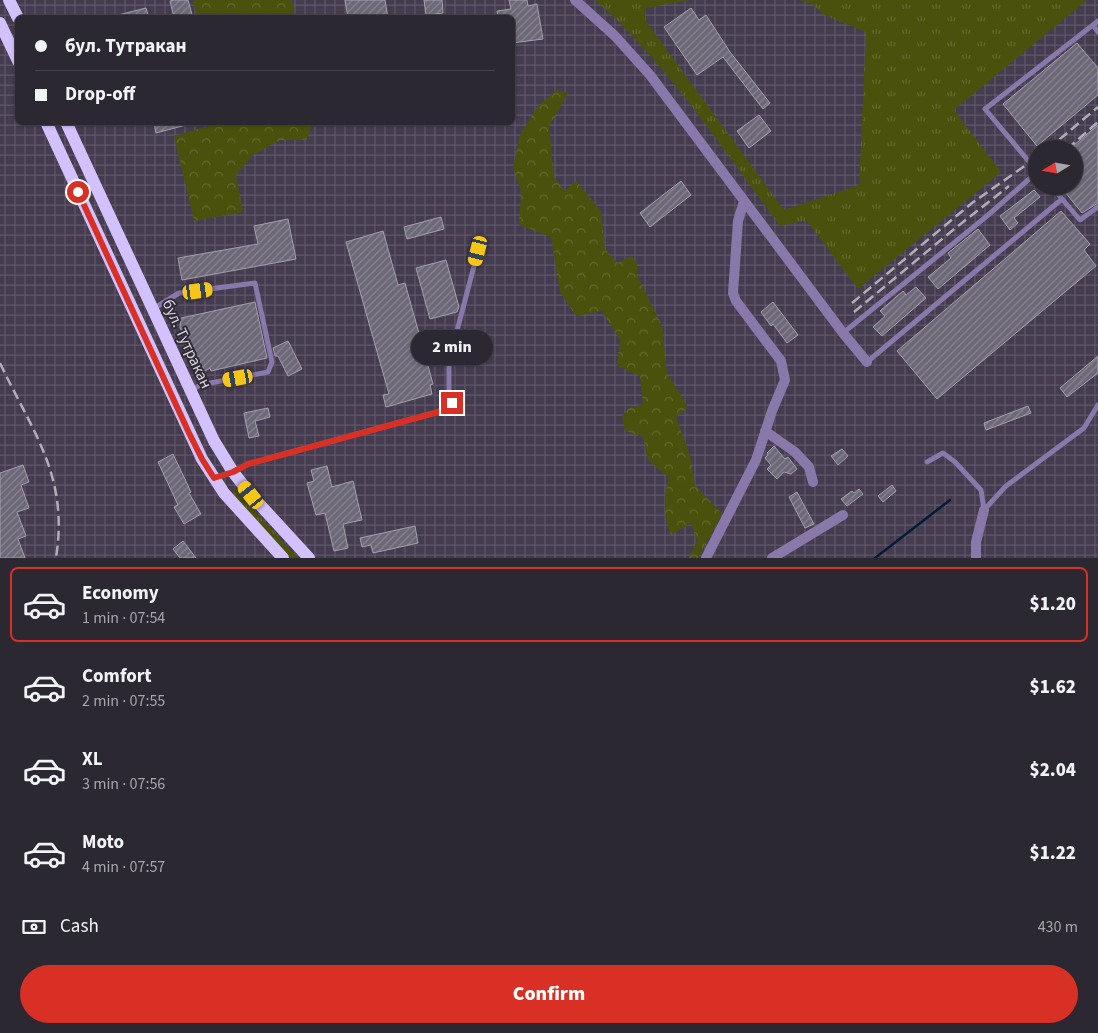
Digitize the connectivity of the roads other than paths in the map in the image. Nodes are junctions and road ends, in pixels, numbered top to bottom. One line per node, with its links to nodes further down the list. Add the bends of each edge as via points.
1 (9, 0): 3 (main road)
2 (575, 0): 15 (street, via 615,36 650,75)
3 (16, 15)
4 (1098, 21): 6 (lane)
5 (0, 23): 8 (main road)
6 (1093, 25): 7 (lane); 11 (lane, via 985,109)
7 (1098, 32)
8 (15, 55)
9 (47, 125): 26 (main road, via 189,433)
10 (67, 125): 18 (main road, бул. Тутракан)
11 (1028, 162)
12 (1028, 179): 19 (lane)
13 (1059, 195): 14 (lane)
14 (1062, 199): 16 (lane, via 1080,220); 20 (lane)
15 (744, 200): 19 (street); 23 (street, via 738,221 733,293 781,361 785,380)
16 (1098, 207)
17 (478, 251): 25 (lane, via 449,361 448,391 452,403 438,412 248,464)
18 (153, 310): 21 (main road, бул. Тутракан); 21 (lane, via 179,293 255,283 272,362 268,372 200,385)
19 (843, 334): 20 (street)
20 (867, 362)
21 (191, 391): 25 (main road, бул. Тутракан, via 214,441)
22 (1098, 406): 28 (lane, via 1084,428 1006,486)
23 (765, 431): 27 (street, via 795,452 809,467); 32 (street, via 756,460)
24 (927, 462): 28 (lane, via 943,453 955,462 981,490)
25 (233, 472): 26 (lane); 31 (main road, бул. Тутракан)
26 (214, 478): 30 (main road)
27 (813, 482)
28 (984, 510): 34 (street, via 976,542)
29 (843, 515): 33 (street)
30 (283, 558)
31 (309, 558)
32 (706, 558)
33 (772, 558)
34 (976, 558)

